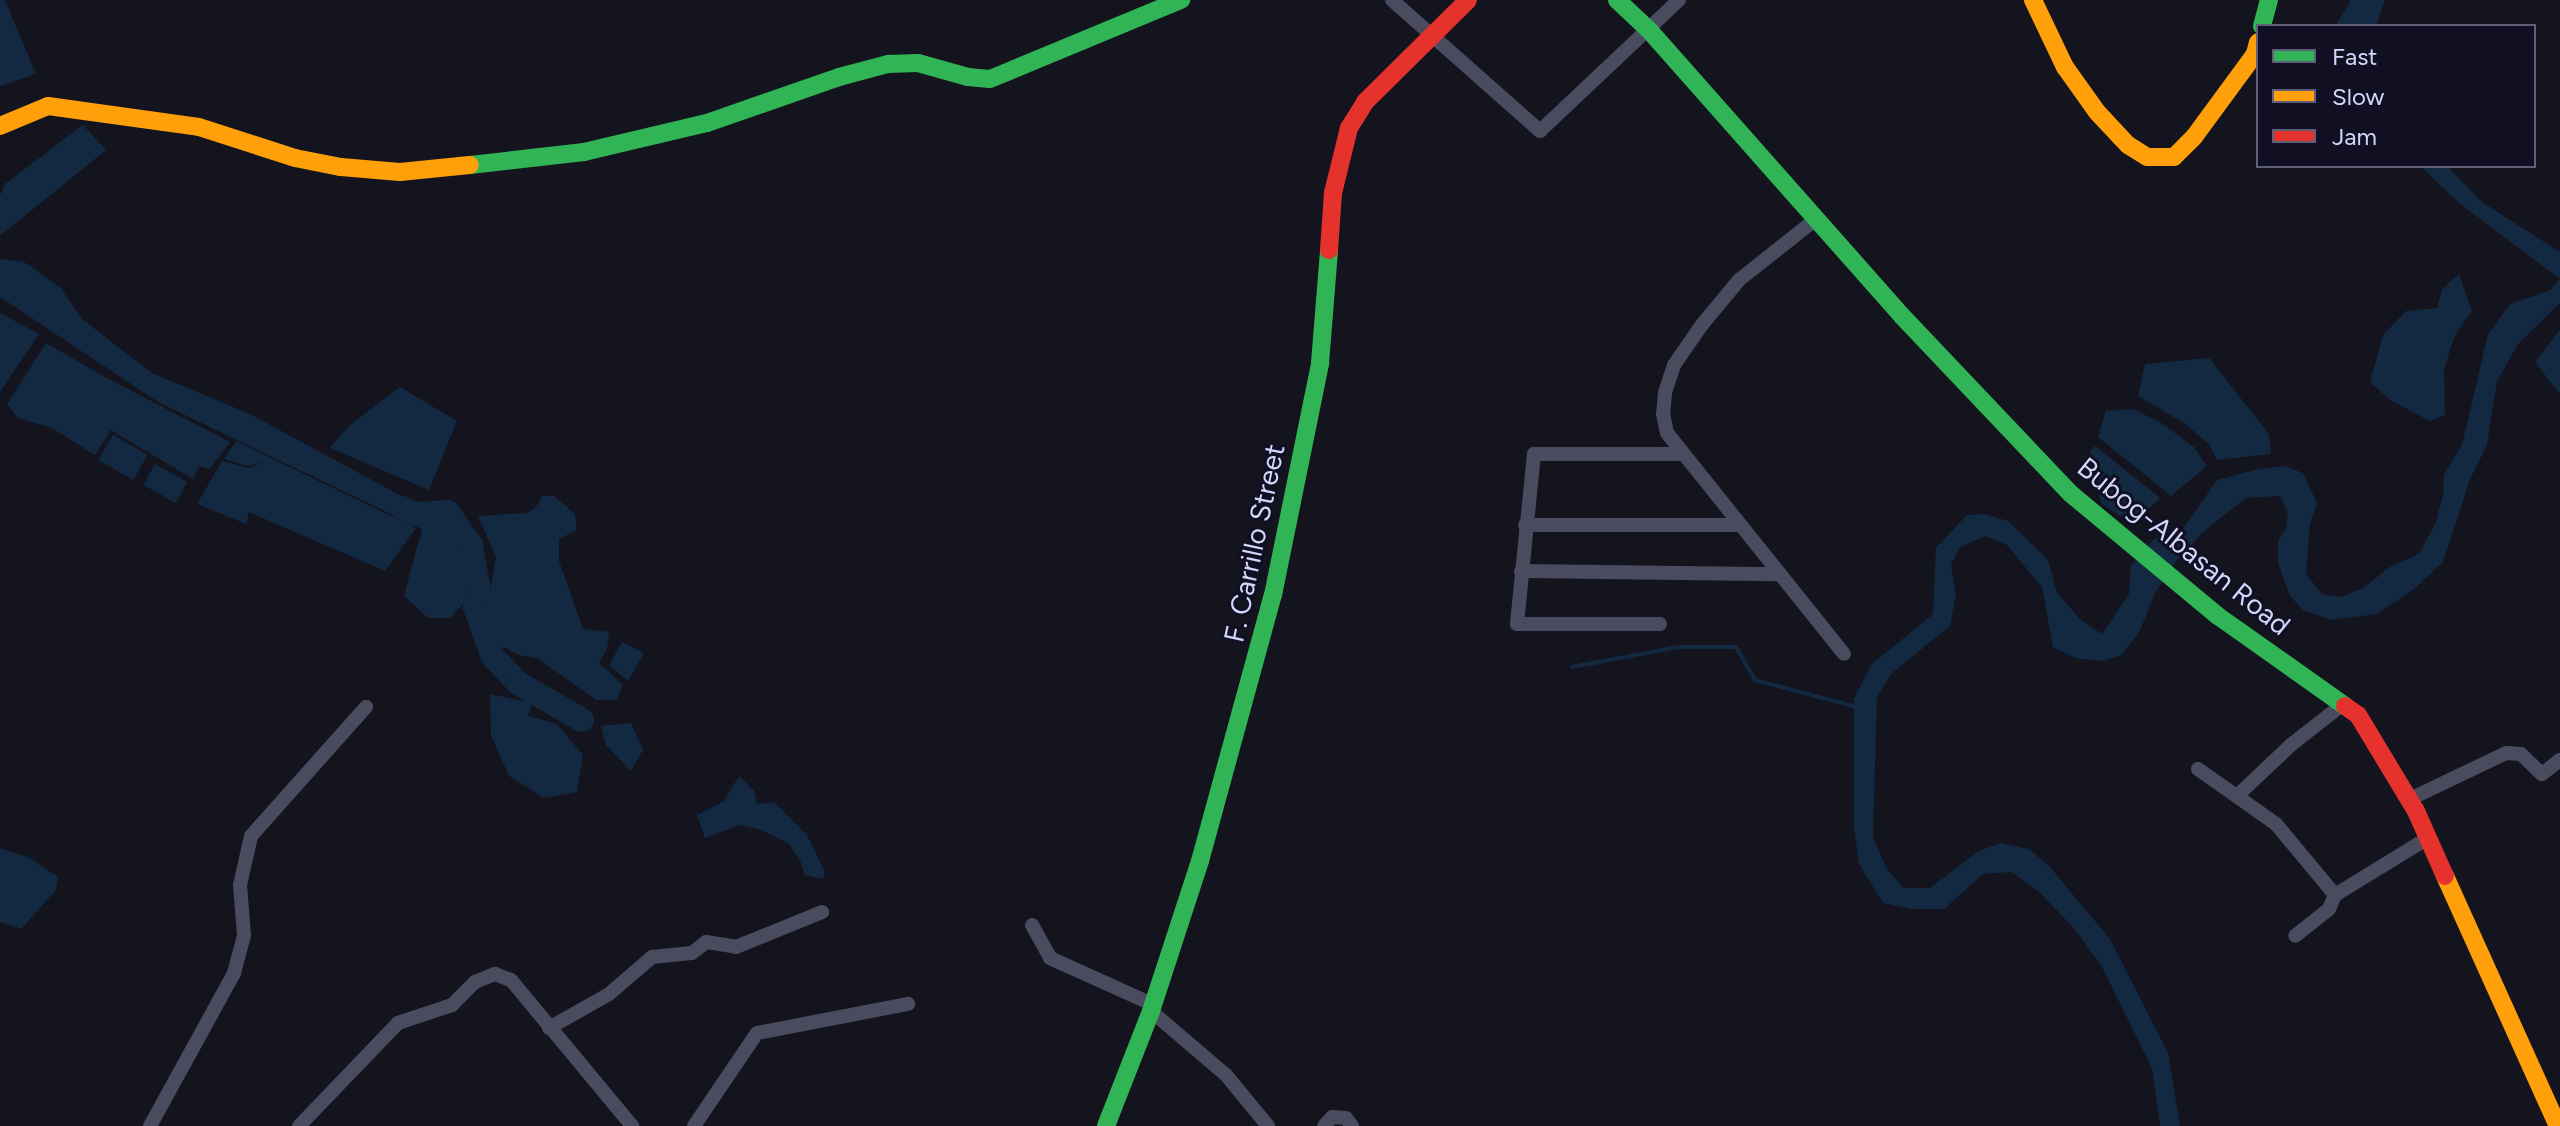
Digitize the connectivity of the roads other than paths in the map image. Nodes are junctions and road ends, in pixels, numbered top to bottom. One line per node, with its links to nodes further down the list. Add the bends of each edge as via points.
1 (1181, 0): 12 (street, via 990,79 918,63 888,64 707,123 584,152 465,166 400,172 341,167 199,127 48,106)
2 (1392, 0): 10 (street)
3 (1468, 0): 10 (street, F. Carrillo Street)
4 (1617, 0): 9 (street, Bubog-Albasan Road)
5 (1679, 0): 9 (street)
6 (2033, 0): 11 (street, via 2065,67 2097,112 2121,139 2147,157 2174,157)
7 (2269, 0): 8 (street)
8 (2263, 24)
9 (1649, 30): 10 (street, via 1540,131); 13 (street, Bubog-Albasan Road)
10 (1430, 37): 33 (street, F. Carrillo Street, via 1365,102 1349,128 1337,169 1320,363 1273,595 1236,742)
11 (2256, 50)
12 (0, 126)
13 (1816, 219): 14 (street, via 1739,280 1674,365 1663,421); 21 (street, Bubog-Albasan Road, via 2071,494 2218,616)
14 (1683, 454): 15 (street, via 1534,454); 16 (street)
15 (1525, 525): 16 (street); 17 (street)
16 (1739, 525): 18 (street)
17 (1521, 571): 18 (street); 19 (street, via 1517,624)
18 (1779, 574): 20 (street)
19 (1660, 624)
20 (1844, 654)
21 (2343, 704): 25 (street); 26 (street, Bubog-Albasan Road, via 2358,715)
22 (366, 707): 35 (street, via 251,836 240,885 244,935 234,973)
23 (2560, 760): 26 (street, via 2542,774 2521,754 2506,753)
24 (2198, 769): 25 (street)
25 (2238, 795): 28 (street, via 2292,841)
26 (2410, 799): 27 (street, Bubog-Albasan Road)
27 (2428, 838): 28 (street); 43 (street, Bubog-Albasan Road)
28 (2335, 895): 31 (street, via 2329,909)
29 (822, 912): 34 (street, via 736,947 706,942 692,953 652,957 609,994)
30 (1032, 925): 33 (street, via 1050,958)
31 (2295, 936)
32 (908, 1004): 38 (street, via 757,1033)
33 (1152, 1008): 39 (street, F. Carrillo Street); 40 (street, via 1226,1075)
34 (549, 1028): 36 (street, via 511,980 495,974 475,982 452,1005 398,1023); 37 (street)
35 (150, 1126)
36 (299, 1126)
37 (632, 1126)
38 (694, 1126)
39 (1106, 1126)
40 (1268, 1126)
41 (1324, 1126): 42 (street, via 1332,1117 1346,1118)
42 (1352, 1126)
43 (2558, 1126)

